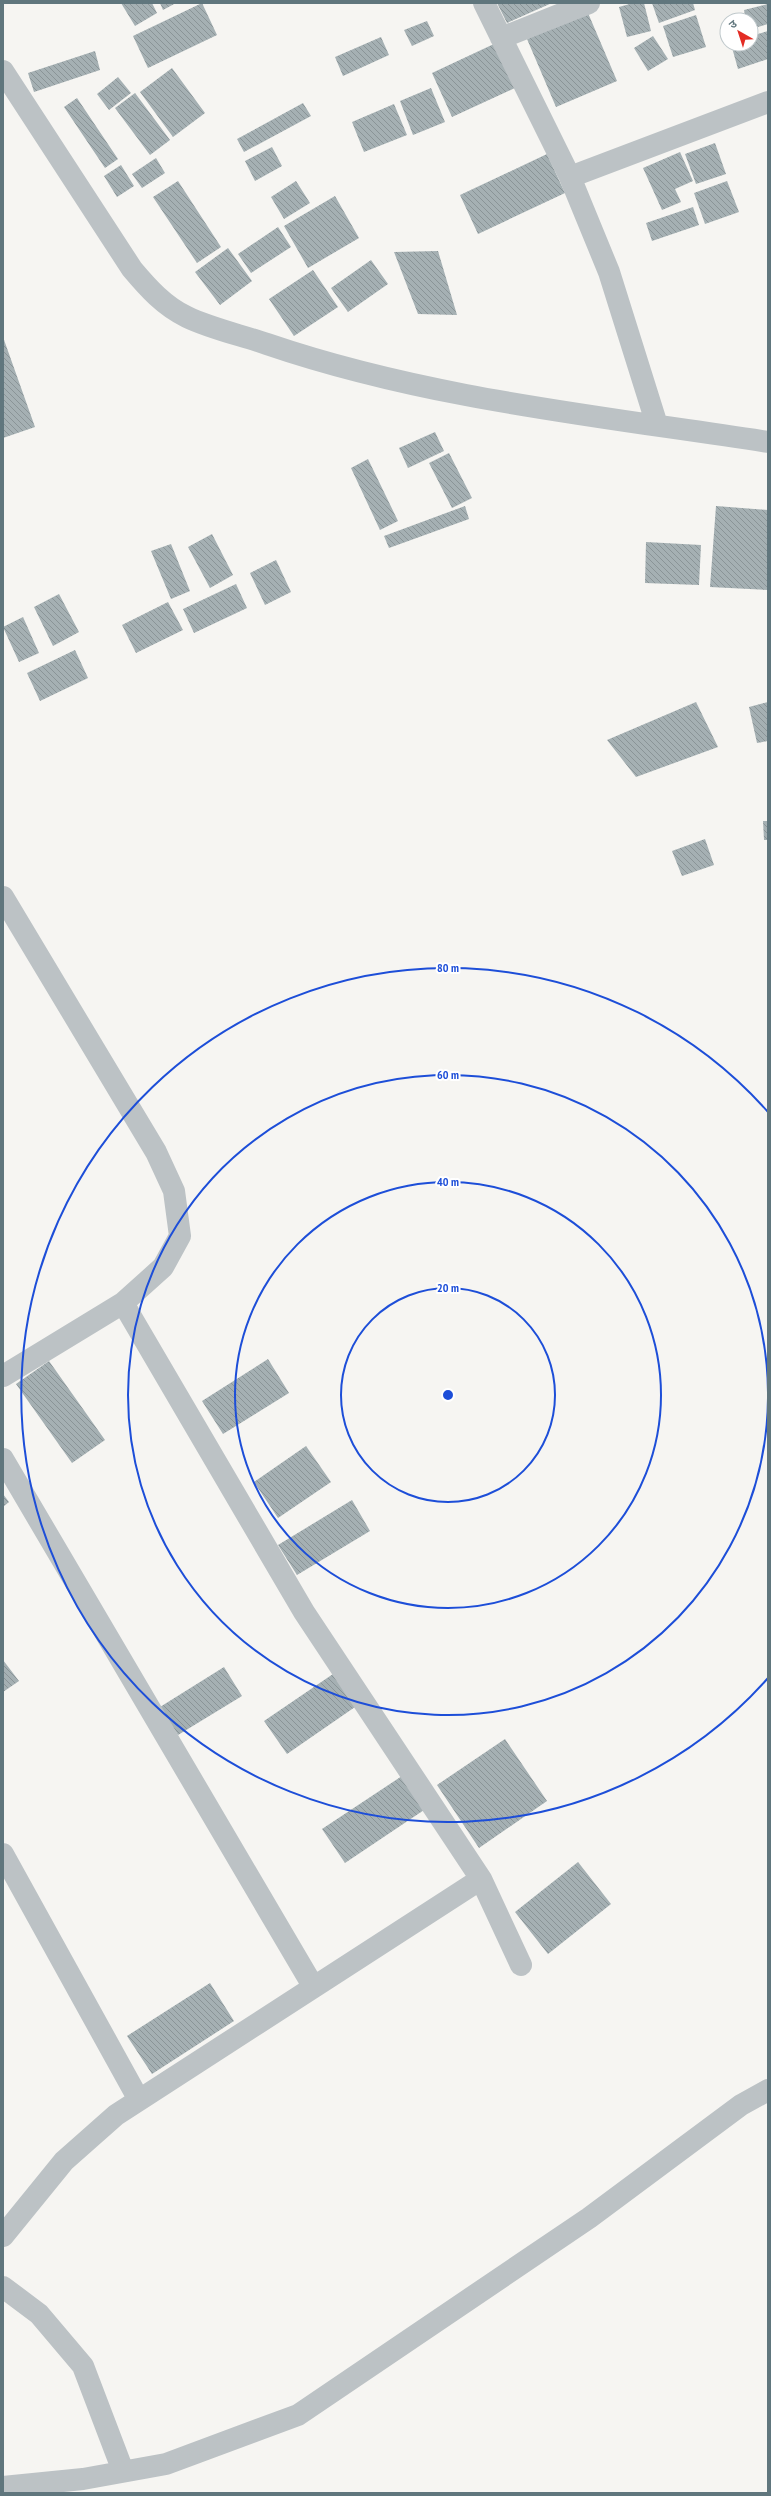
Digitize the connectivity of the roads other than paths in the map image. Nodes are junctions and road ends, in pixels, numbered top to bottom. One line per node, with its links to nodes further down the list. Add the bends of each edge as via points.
1 (484, 3): 3 (street)
2 (589, 3): 3 (street)
3 (501, 38): 6 (street)
4 (3, 71): 7 (street, via 132,269 155,296 187,317 307,358 383,379)
5 (768, 102): 6 (street)
6 (570, 177): 7 (street, via 609,272)
7 (657, 425): 8 (street)
8 (768, 442)
9 (3, 897): 10 (street, via 156,1152 174,1191 180,1236 163,1267)
10 (124, 1303): 11 (street); 14 (street, via 304,1612)
11 (3, 1376)
12 (3, 1459): 16 (street)
13 (3, 1854): 18 (street)
14 (481, 1879): 15 (street); 16 (street)
15 (521, 1965)
16 (313, 1986): 18 (street)
17 (768, 2090): 21 (street, via 741,2105 589,2218 298,2415 166,2464)
18 (139, 2100): 19 (street, via 116,2115 64,2161)
19 (3, 2236)
20 (3, 2287): 21 (street, via 39,2314 83,2366)
21 (124, 2471): 22 (street, via 82,2479)
22 (3, 2487)

